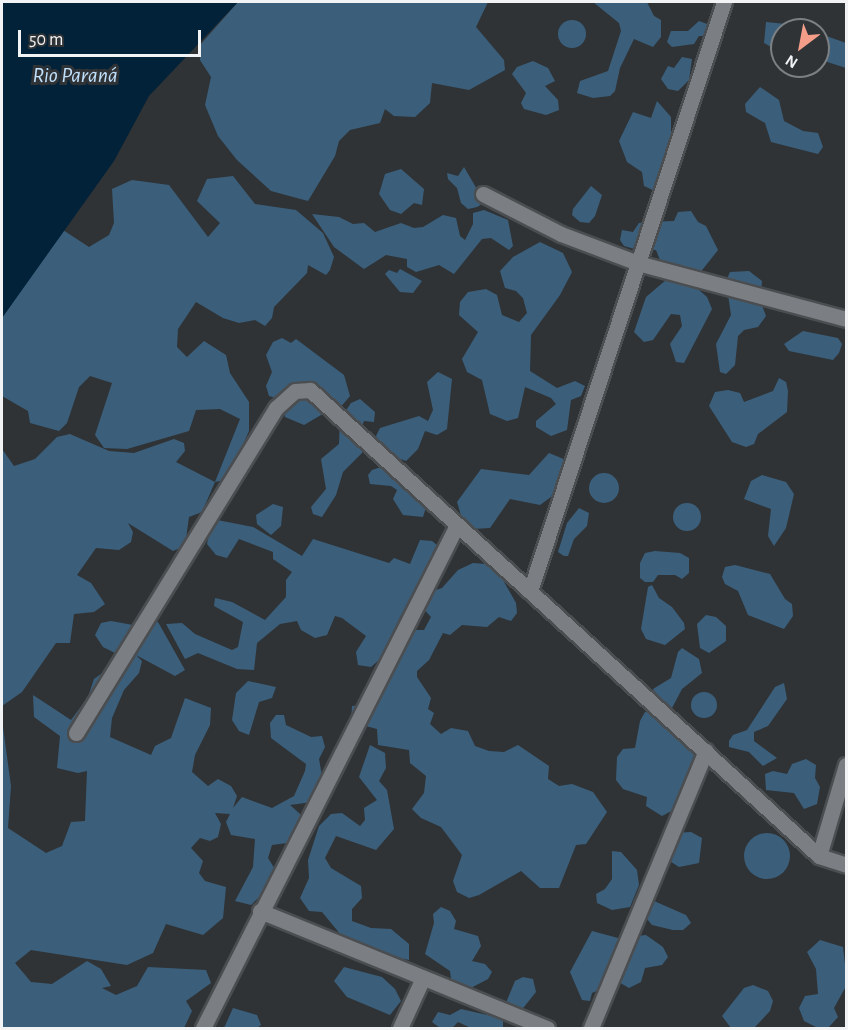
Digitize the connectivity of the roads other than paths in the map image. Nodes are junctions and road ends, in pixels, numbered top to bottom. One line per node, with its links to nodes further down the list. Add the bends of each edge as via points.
1 (724, 2): 3 (street)
2 (483, 194): 3 (street, via 561,234)
3 (641, 264): 4 (street); 6 (street)
4 (846, 319)
5 (457, 525): 6 (street); 7 (street, via 324,399 310,390 295,391 276,408); 12 (street)
6 (530, 591): 8 (street)
7 (76, 733)
8 (706, 751): 10 (street); 17 (street)
9 (846, 765): 10 (street)
10 (819, 856): 11 (street)
11 (846, 865)
12 (260, 911): 13 (street); 14 (street)
13 (422, 980): 15 (street); 16 (street)
14 (203, 1029)
15 (400, 1029)
16 (547, 1029)
17 (591, 1029)

